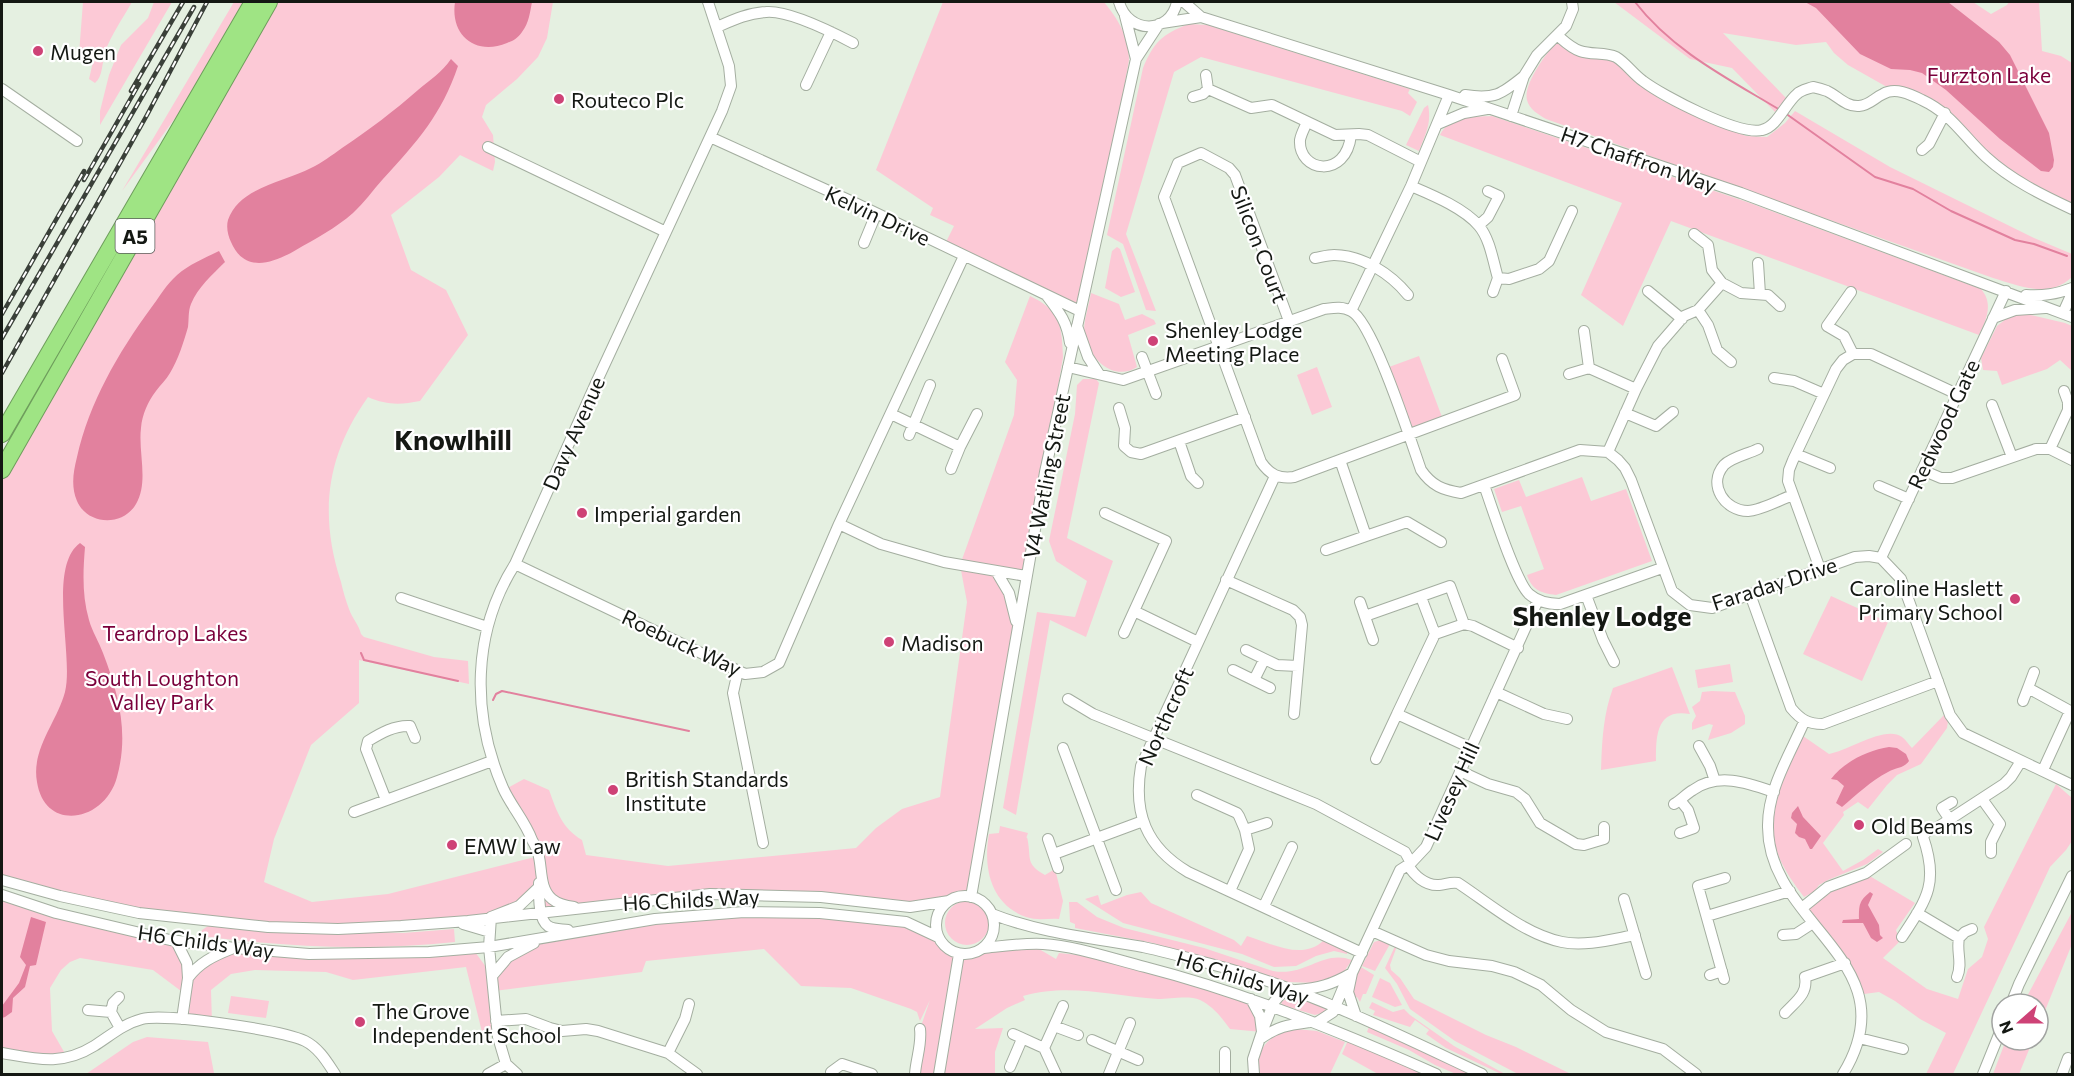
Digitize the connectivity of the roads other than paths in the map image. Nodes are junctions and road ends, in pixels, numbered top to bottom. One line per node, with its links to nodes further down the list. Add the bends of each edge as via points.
1 (253, 2): 94 (highway, A5)
2 (269, 2): 108 (highway, A5)
3 (708, 2): 10 (street, Davy Avenue)
4 (1177, 2): 9 (street, V4 Watling Street)
5 (1184, 2): 8 (street, H7 Chaffron Way)
6 (1572, 2): 12 (street, via 1570,20)
7 (1120, 6): 9 (street, H7 Chaffron Way, via 1140,25); 14 (street, V4 Watling Street)
8 (1201, 17): 9 (street, H7 Chaffron Way); 20 (street, H7 Chaffron Way)
9 (1161, 23): 14 (street, V4 Watling Street)
10 (717, 27): 11 (street, via 748,14 769,11); 28 (street, Davy Avenue, via 729,66 730,86)
11 (831, 32): 13 (street); 17 (street)
12 (1557, 35): 16 (street, via 1537,55); 23 (street, via 1580,51 1623,61 1631,72 1673,100 1748,130 1765,130 1796,95 1813,87 1828,91 1851,106 1871,103 1894,91 1905,93)
13 (853, 43)
14 (1137, 59): 60 (street, V4 Watling Street)
15 (1206, 75): 19 (street)
16 (1524, 76): 20 (street, via 1494,97); 24 (street)
17 (807, 85)
18 (2, 89): 29 (street)
19 (1208, 89): 21 (street); 25 (street, via 1251,108 1272,105)
20 (1444, 94): 22 (street, H7 Chaffron Way); 26 (street)
21 (1193, 97)
22 (1491, 109): 24 (street, H7 Chaffron Way); 26 (street, via 1464,113)
23 (1945, 113): 31 (street); 35 (street, via 2002,170)
24 (1511, 116): 52 (street, H7 Chaffron Way, via 1741,193)
25 (1307, 122): 27 (street, via 1335,135); 27 (street, via 1300,140 1302,153 1320,167 1332,166 1344,158)
26 (1438, 124): 32 (street)
27 (1351, 135): 32 (street, via 1368,135)
28 (710, 137): 37 (street, Kelvin Drive); 39 (street, Davy Avenue)
29 (77, 141)
30 (488, 147): 39 (street)
31 (1922, 150)
32 (1421, 162): 33 (street)
33 (1411, 186): 38 (street, via 1449,204); 45 (street)
34 (1488, 191): 38 (street, via 1498,196 1488,217)
35 (2073, 209)
36 (1572, 211): 46 (street, via 1549,261 1539,269 1509,279)
37 (876, 214): 41 (street); 42 (street, Kelvin Drive)
38 (1479, 225): 46 (street)
39 (666, 232): 122 (street, Davy Avenue)
40 (1694, 234): 47 (street, via 1708,245 1712,270)
41 (864, 243)
42 (964, 256): 54 (street, Kelvin Drive); 90 (street, Roebuck Way)
43 (1315, 258): 45 (street, via 1334,255)
44 (1758, 263): 55 (street)
45 (1373, 267): 56 (street); 61 (street)
46 (1498, 278): 50 (street)
47 (1722, 284): 55 (street, via 1741,293); 59 (street)
48 (2073, 288): 52 (street, via 2042,296)
49 (1648, 291): 64 (street)
50 (1493, 292)
51 (1851, 292): 70 (street, via 1827,326 1844,336)
52 (2010, 293): 58 (street, H7 Chaffron Way); 63 (street, Redwood Gate)
53 (2073, 293): 62 (street)
54 (1046, 294): 60 (street, Kelvin Drive); 69 (street, Kelvin Drive, via 1064,318)
55 (1760, 294): 57 (street, via 1768,295)
56 (1408, 295)
57 (1780, 306)
58 (2048, 307): 62 (street, H7 Chaffron Way); 63 (street, via 2016,310)
59 (1698, 310): 64 (street); 73 (street, via 1718,350)
60 (1080, 311): 66 (street, V4 Watling Street)
61 (1351, 311): 65 (street, via 1323,309); 95 (street, via 1374,341)
62 (2068, 315)
63 (1993, 318): 83 (street, Redwood Gate)
64 (1682, 319): 81 (street, via 1658,346)
65 (1289, 321): 68 (street); 68 (street, Silicon Court, via 1235,175 1201,153 1178,163 1164,197)
66 (1077, 326): 69 (street, V4 Watling Street); 77 (street)
67 (1584, 331): 75 (street)
68 (1219, 346): 76 (street); 92 (street)
69 (1071, 352): 74 (street, V4 Watling Street)
70 (1853, 354): 83 (street, via 1871,354); 85 (street, via 1836,369)
71 (1142, 357): 76 (street)
72 (1502, 358): 95 (street, via 1515,395)
73 (1731, 362)
74 (1068, 367): 77 (street); 126 (street, V4 Watling Street)
75 (1589, 368): 78 (street); 81 (street)
76 (1148, 372): 77 (street, via 1123,380); 84 (street)
77 (1099, 374)
78 (1569, 374)
79 (1774, 378): 85 (street, via 1794,381)
80 (930, 385): 93 (street)
81 (1636, 389): 89 (street)
82 (2064, 391): 100 (street, via 2068,410)
83 (1957, 393): 109 (street, Redwood Gate)
84 (1157, 394)
85 (1824, 394): 102 (street)
86 (1992, 405): 103 (street)
87 (1119, 408): 97 (street, via 1125,428 1119,439 1131,452 1141,454)
88 (1672, 412): 89 (street, via 1656,431)
89 (1625, 413): 101 (street)
90 (891, 414): 93 (street); 117 (street, Roebuck Way)
91 (977, 414): 98 (street)
92 (1245, 417): 97 (street); 110 (street, via 1262,462)
93 (913, 424): 96 (street); 98 (street)
94 (2, 434)
95 (1408, 434): 104 (street); 112 (street, via 1429,482 1461,493)
96 (909, 435)
97 (1179, 441): 111 (street, via 1191,476)
98 (960, 447): 107 (street)
99 (1758, 449): 114 (street, via 1749,459 1730,460 1723,466 1718,476 1718,492 1725,503 1752,511)
100 (2050, 449): 103 (street); 105 (street)
101 (1608, 452): 112 (street, via 1580,450); 123 (street, Faraday Drive, via 1625,468)
102 (1796, 454): 106 (street); 114 (street, via 1789,470)
103 (2012, 457): 109 (street, via 1952,478)
104 (1340, 460): 110 (street, via 1294,477); 118 (street)
105 (2073, 460)
106 (1830, 468)
107 (951, 469)
108 (2, 470)
109 (1922, 470): 115 (street, Redwood Gate)
110 (1275, 476): 127 (street, Northcroft)
111 (1198, 483)
112 (1484, 485): 132 (street, via 1519,579 1528,594)
113 (1879, 486): 115 (street)
114 (1792, 495): 124 (street)
115 (1909, 498): 121 (street, Redwood Gate)
116 (1105, 513): 134 (street, via 1170,542)
117 (839, 524): 125 (street, via 881,544 944,562); 149 (street, Roebuck Way, via 778,663 763,672)
118 (1366, 536): 119 (street, via 1407,522); 120 (street)
119 (1440, 542)
120 (1326, 550)
121 (1881, 558): 124 (street, Faraday Drive, via 1855,556); 152 (street, via 1901,579)
122 (515, 564): 137 (street, Davy Avenue, via 504,580); 149 (street, Roebuck Way)
123 (1662, 568): 128 (street, Faraday Drive, via 1671,591 1690,605 1712,608); 129 (street)
124 (1820, 569): 128 (street, Faraday Drive)
125 (996, 571): 126 (street); 138 (street, via 1009,593)
126 (1026, 576): 138 (street, V4 Watling Street)
127 (1226, 580): 142 (street, Northcroft); 147 (street, via 1293,610 1300,617)
128 (1750, 594): 161 (street, via 1791,708)
129 (1586, 595): 132 (street, via 1560,604); 146 (street)
130 (1421, 597): 135 (street); 136 (street, via 1450,586); 140 (street)
131 (401, 598): 137 (street)
132 (1538, 600): 143 (street, Livesey Hill)
133 (1360, 602): 135 (street)
134 (1134, 611): 139 (street); 142 (street)
135 (1365, 616): 141 (street)
136 (1464, 624): 140 (street); 143 (street)
137 (487, 627): 168 (street, Davy Avenue, via 480,670 482,716)
138 (1018, 627): 204 (street, V4 Watling Street)
139 (1124, 633)
140 (1436, 634): 159 (street)
141 (1373, 640)
142 (1198, 642): 163 (street, Northcroft)
143 (1518, 648): 155 (street, Livesey Hill)
144 (1246, 650): 145 (street)
145 (1264, 660): 147 (street); 151 (street)
146 (1614, 662)
147 (1298, 666): 158 (street)
148 (1233, 670): 151 (street)
149 (738, 671): 188 (street, via 733,693)
150 (2034, 672): 154 (street)
151 (1254, 680): 153 (street)
152 (1938, 681): 161 (street, via 1823,724); 169 (street, via 1950,715 1963,733)
153 (1270, 688)
154 (2028, 688): 157 (street); 170 (street, via 2070,711)
155 (1496, 692): 160 (street, via 1544,714); 166 (street, Livesey Hill)
156 (1068, 699): 163 (street, via 1082,702 1093,714)
157 (2024, 701)
158 (1294, 714)
159 (1397, 714): 166 (street); 167 (street)
160 (1567, 719)
161 (1804, 722): 174 (street)
162 (415, 738): 177 (street, via 411,726 406,726 382,732 368,741 366,749)
163 (1153, 738): 181 (street, Northcroft, via 1141,765 1137,788); 193 (street, via 1316,804 1405,852)
164 (1699, 746): 172 (street)
165 (1063, 748): 186 (street)
166 (1471, 748): 171 (street, Livesey Hill)
167 (1376, 759)
168 (492, 761): 177 (street); 195 (street, Davy Avenue, via 531,836)
169 (2021, 761): 170 (street); 176 (street, via 2004,784)
170 (2043, 770): 173 (street)
171 (1460, 771): 185 (street, via 1516,792 1540,823 1576,844); 193 (street, Livesey Hill, via 1426,847)
172 (1715, 781): 174 (street, via 1746,783); 184 (street, via 1694,788 1677,802 1688,810 1698,827)
173 (2073, 785)
174 (1774, 792): 202 (street, via 1767,824 1769,844 1774,864)
175 (1197, 795): 183 (street, via 1237,813)
176 (1982, 799): 180 (street); 190 (street, via 2004,823 1991,842)
177 (386, 800): 179 (street)
178 (1943, 808): 180 (street)
179 (354, 812)
180 (1950, 820): 212 (street, via 1923,837 1931,877)
181 (1143, 821): 186 (street); 201 (street, Northcroft, via 1172,862)
182 (1267, 823): 183 (street)
183 (1245, 831): 201 (street, via 1249,849)
184 (1680, 833)
185 (1606, 837)
186 (1097, 838): 191 (street); 200 (street)
187 (1048, 839): 191 (street)
188 (762, 843)
189 (1906, 844): 209 (street, via 1866,873 1828,887)
190 (1991, 853)
191 (1053, 854): 194 (street)
192 (1298, 860): 207 (street, via 1290,851)
193 (1410, 864): 218 (street, Livesey Hill, via 1400,870); 221 (street, via 1414,876 1423,881 1439,885 1458,883 1526,928 1563,942 1585,943)
194 (1058, 868)
195 (540, 871): 199 (street, Davy Avenue); 208 (street, Davy Avenue, via 552,899)
196 (2073, 876): 241 (street)
197 (1725, 878): 213 (street, via 1698,886)
198 (2, 880): 216 (street, H6 Childs Way, via 139,913 268,927 338,929)
199 (539, 887): 210 (street, Davy Avenue); 214 (street, via 519,906)
200 (1116, 890)
201 (1230, 891): 207 (street, Northcroft)
202 (1790, 891): 209 (street); 213 (street)
203 (2, 895): 227 (street, H6 Childs Way, via 56,913)
204 (971, 897): 206 (street); 211 (street, via 980,900)
205 (1624, 899): 221 (street)
206 (949, 901): 208 (street, H6 Childs Way, via 910,907 821,897 710,894); 224 (street, via 939,913)
207 (1264, 906): 231 (street, Northcroft)
208 (574, 908): 210 (street, H6 Childs Way)
209 (1802, 908): 215 (street)
210 (541, 912): 214 (street, H6 Childs Way); 220 (street, via 548,926)
211 (992, 914): 230 (street, via 994,933); 240 (street, H6 Childs Way, via 1046,930 1146,948)
212 (1917, 914): 225 (street); 226 (street)
213 (1707, 915): 235 (street, via 1723,975)
214 (491, 917): 216 (street, H6 Childs Way); 219 (street)
215 (1813, 922): 222 (street, via 1796,934); 233 (street)
216 (468, 923): 219 (street)
217 (1972, 929): 226 (street)
218 (1372, 931): 231 (street, Livesey Hill); 286 (street, via 1426,955 1514,972 1541,985 1606,1032 1663,1049)
219 (490, 932): 228 (street)
220 (579, 932): 223 (street, H6 Childs Way); 224 (street, H6 Childs Way, via 655,919 744,912 820,913 906,922)
221 (1635, 934): 234 (street)
222 (1783, 935)
223 (548, 937): 228 (street, H6 Childs Way); 236 (street, via 508,957)
224 (938, 937): 232 (street, via 950,951)
225 (1902, 937)
226 (1959, 938): 238 (street, via 1961,963)
227 (177, 941): 229 (street, H6 Childs Way); 239 (street, via 187,963)
228 (489, 947): 229 (street, H6 Childs Way, via 309,954); 236 (street)
229 (236, 948): 239 (street, via 197,966)
230 (984, 948): 232 (street); 242 (street, H6 Childs Way, via 1045,944 1185,977)
231 (1362, 953): 237 (street, Livesey Hill)
232 (959, 954): 279 (street)
233 (1845, 963): 248 (street, via 1803,973 1804,992); 259 (street, via 1862,1002)
234 (1646, 974)
235 (1710, 975)
236 (492, 976): 251 (street)
237 (1351, 977): 240 (street, via 1323,987); 246 (street, Livesey Hill, via 1343,988); 249 (street, Livesey Hill, via 1350,1000)
238 (1957, 977)
239 (188, 978): 250 (street)
240 (1289, 989): 245 (street); 246 (street, H6 Childs Way)
241 (2016, 992)
242 (1251, 999): 245 (street, H6 Childs Way); 258 (street, via 1260,1016)
243 (689, 1004): 267 (street)
244 (1063, 1006): 254 (street)
245 (1272, 1006): 253 (street, H6 Childs Way); 258 (street)
246 (1339, 1009): 249 (street, H6 Childs Way); 253 (street, Livesey Hill)
247 (88, 1010): 255 (street, via 113,1002)
248 (1785, 1013)
249 (1356, 1016): 285 (street, H6 Childs Way)
250 (182, 1019): 255 (street, via 145,1018); 273 (street, via 250,1028 305,1041 321,1054)
251 (496, 1021): 267 (street, via 526,1019 562,1031 598,1031); 270 (street)
252 (1130, 1023): 263 (street)
253 (1314, 1023): 258 (street, via 1286,1025); 284 (street, H6 Childs Way)
254 (1054, 1026): 257 (street); 261 (street)
255 (120, 1028): 266 (street, via 93,1047 62,1058 39,1060)
256 (920, 1029): 278 (street)
257 (1078, 1035)
258 (1261, 1036): 283 (street, via 1253,1059)
259 (1860, 1038): 262 (street); 287 (street)
260 (1092, 1040): 263 (street)
261 (1044, 1048): 271 (street, via 1017,1037); 280 (street)
262 (1897, 1050)
263 (1118, 1052): 269 (street); 281 (street)
264 (1225, 1052): 282 (street)
265 (1992, 1052): 288 (street)
266 (2, 1053)
267 (668, 1053): 276 (street)
268 (2068, 1058): 289 (street)
269 (1138, 1060)
270 (506, 1064): 274 (street); 275 (street)
271 (1010, 1067)
272 (831, 1072): 277 (street, via 840,1059)
273 (335, 1074)
274 (488, 1074)
275 (517, 1074)
276 (697, 1074)
277 (872, 1074)
278 (915, 1074)
279 (939, 1074)
280 (1056, 1074)
281 (1109, 1074)
282 (1225, 1074)
283 (1254, 1074)
284 (1436, 1074)
285 (1482, 1074)
286 (1696, 1074)
287 (1843, 1074)
288 (1983, 1074)
289 (2062, 1074)

